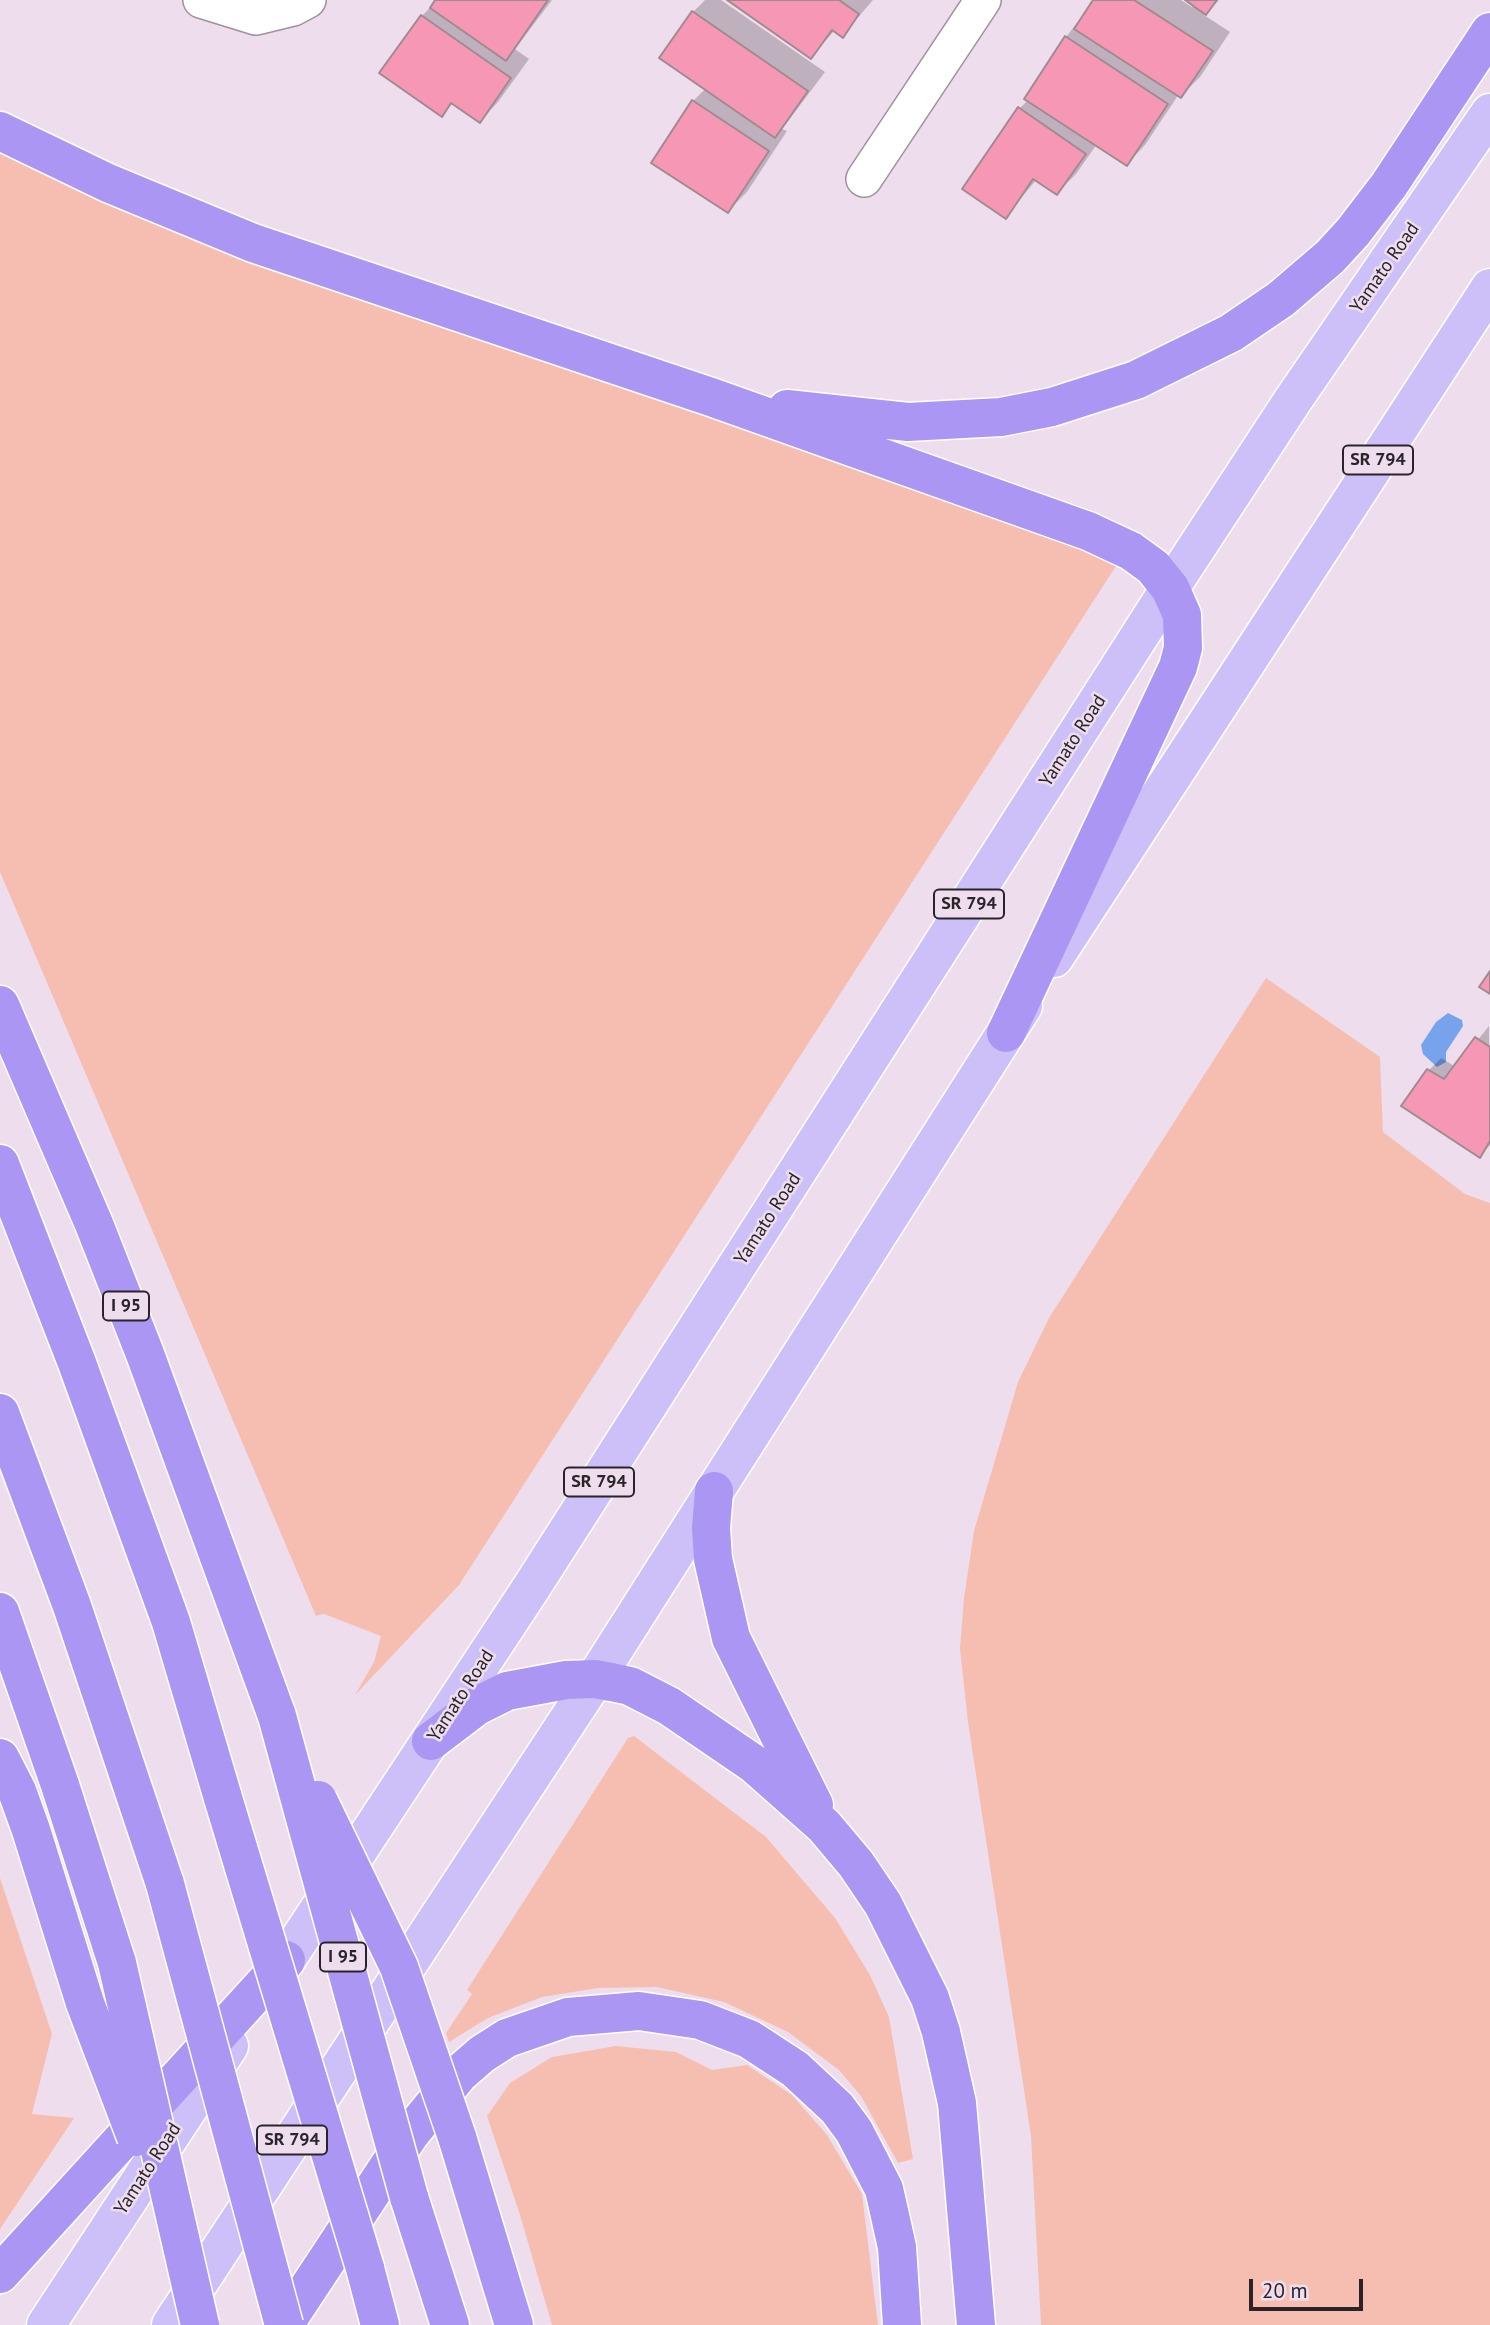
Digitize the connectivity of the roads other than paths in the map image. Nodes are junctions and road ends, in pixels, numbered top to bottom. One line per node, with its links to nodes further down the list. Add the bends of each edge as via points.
1 (201, 0): 2 (street, via 256,17)
2 (308, 0)
3 (983, 0): 7 (street)
4 (1490, 32): 9 (highway, via 1389,185 1330,257 1255,318 1171,366 1052,407 956,421 844,417)
5 (1490, 113): 10 (main road, Yamato Road / SR 794)
6 (0, 131): 9 (highway, via 108,183 253,243)
7 (864, 179)
8 (1490, 288): 12 (main road, SR 794)
9 (711, 397): 10 (highway, via 1106,538 1153,567)
10 (1170, 588): 12 (highway, via 1184,628 1171,686); 19 (main road, Yamato Road / SR 794)
11 (0, 1005): 18 (highway, I 95, via 135,1328)
12 (1006, 1033): 15 (main road, SR 794)
13 (0, 1164): 29 (highway, bridge, via 171,1622)
14 (0, 1413): 28 (highway, bridge, via 81,1632 165,1884)
15 (713, 1491): 17 (main road, SR 794); 21 (highway, via 713,1559 731,1638)
16 (0, 1612): 24 (highway, bridge, via 117,1964)
17 (595, 1679): 19 (highway, via 507,1691 477,1706); 21 (highway, via 630,1686 669,1706 754,1764); 26 (main road, SR 794)
18 (277, 1716): 30 (highway, I 95, bridge, via 409,2197); 31 (highway, bridge, via 399,1967)
19 (431, 1741): 22 (main road, Yamato Road / SR 794)
20 (0, 1758): 24 (highway, bridge, via 32,1830 85,2003)
21 (824, 1826): 33 (highway, via 883,1904 930,1998 941,2032 957,2103)
22 (286, 1960): 23 (highway); 25 (main road, Yamato Road / SR 794)
23 (0, 2274)
24 (186, 2274): 27 (highway, bridge)
25 (46, 2325)
26 (171, 2325)
27 (200, 2325)
28 (284, 2325): 32 (highway, via 410,2134 481,2054 507,2038 568,2017 639,2011 700,2020 749,2039 795,2068 837,2108 884,2189 897,2247)
29 (380, 2325)
30 (450, 2325)
31 (514, 2325)
32 (902, 2325)
33 (975, 2325)

